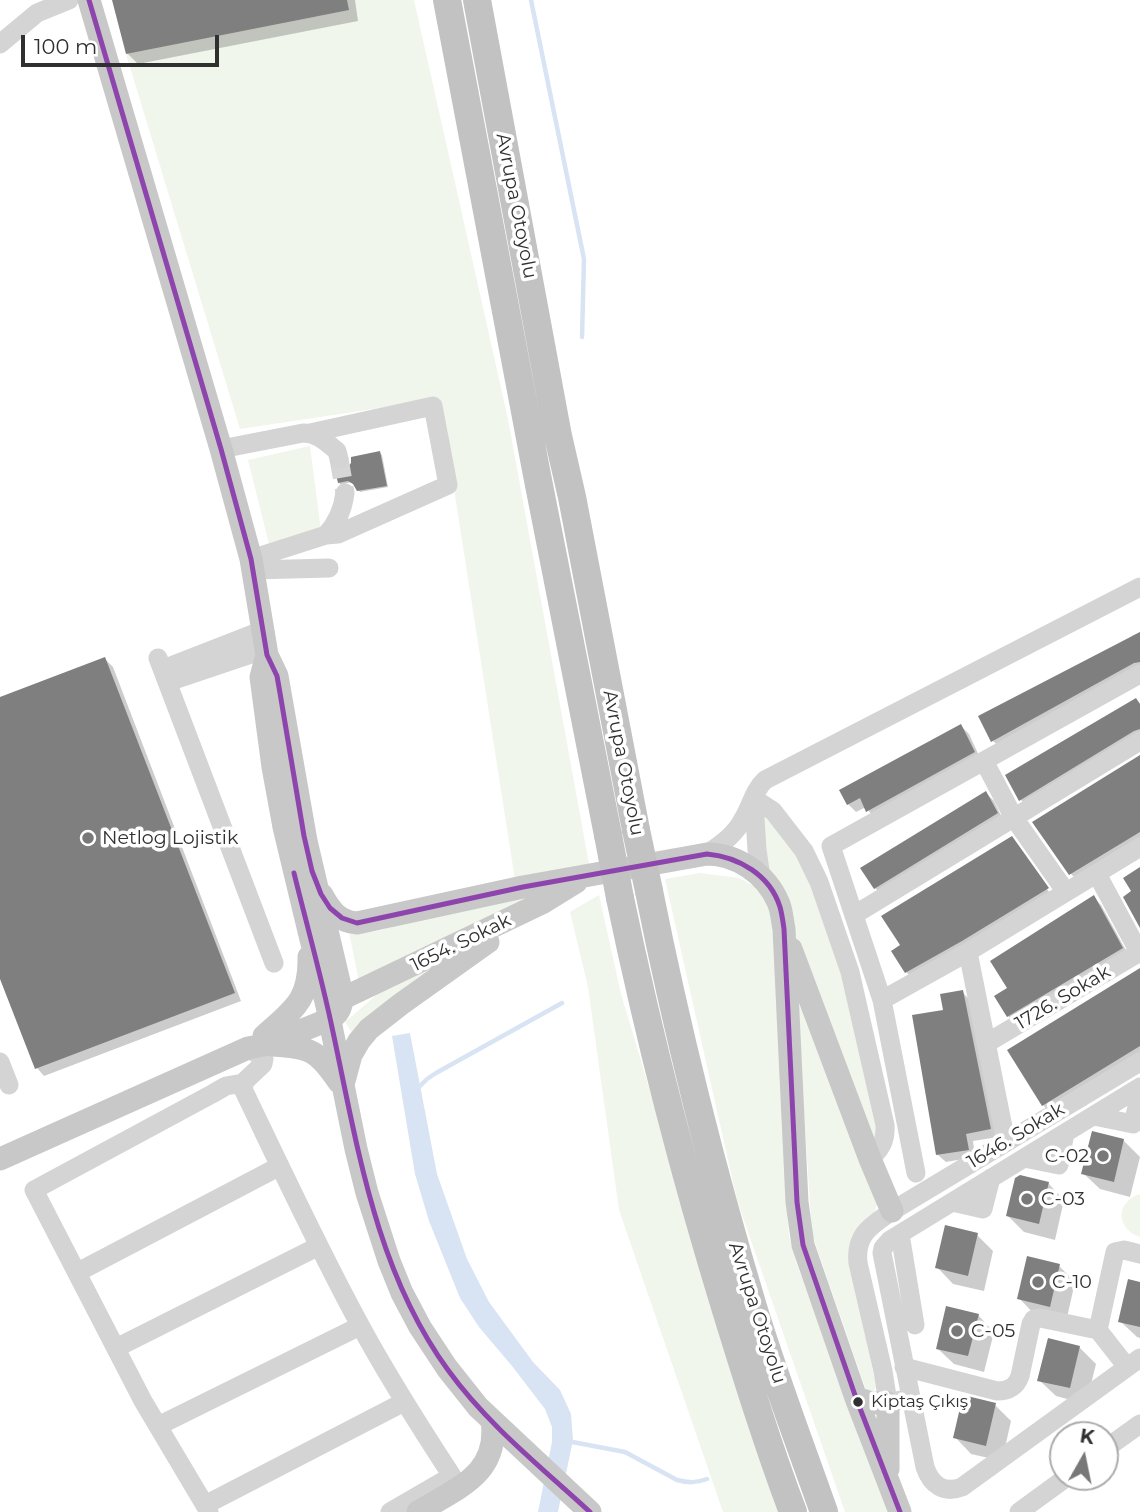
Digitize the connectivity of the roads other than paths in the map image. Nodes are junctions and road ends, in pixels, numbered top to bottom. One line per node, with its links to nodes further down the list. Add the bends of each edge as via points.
1 (69, 0): 5 (street, via 37,13)
2 (89, 0): 7 (main road)
3 (447, 0): 77 (highway, Avrupa Otoyolu, bridge, via 620,898 654,1050 699,1223)
4 (477, 0): 78 (highway, Avrupa Otoyolu, bridge, via 558,436 670,992 733,1239)
5 (0, 44)
6 (310, 433): 7 (street); 8 (street, via 337,451); 10 (street, via 433,406 448,485 338,534)
7 (221, 449): 11 (main road)
8 (339, 459)
9 (345, 494): 10 (street, via 343,507)
10 (326, 535): 11 (street)
11 (253, 568): 12 (street); 14 (main road)
12 (329, 568)
13 (1140, 587): 18 (street, via 771,776)
14 (265, 645): 24 (main road, via 277,676); 29 (main road, via 261,677 273,767); 33 (street, via 163,670)
15 (1138, 679): 17 (street)
16 (1140, 741): 19 (street)
17 (984, 761): 19 (street); 28 (street, via 831,846)
18 (753, 798): 21 (street, via 736,831); 25 (street); 48 (street, via 773,811 804,851 850,972 885,1125 883,1144)
19 (1014, 818): 26 (street); 28 (street)
20 (1140, 847): 23 (street)
21 (707, 854): 22 (main road, 1654. Sokak); 25 (main road, 1654. Sokak, via 736,860)
22 (591, 874): 24 (main road, 1654. Sokak, via 358,923 336,915); 27 (main road, 1654. Sokak)
23 (1097, 874): 26 (street); 32 (street)
24 (314, 877): 35 (main road, via 341,988)
25 (761, 877): 30 (main road, 1654. Sokak, via 779,903)
26 (1066, 892): 31 (street)
27 (542, 903): 35 (main road, 1654. Sokak); 42 (main road, via 369,1029 351,1055)
28 (854, 915): 34 (street)
29 (308, 929): 35 (main road); 36 (main road, via 309,972 304,994)
30 (784, 929): 48 (main road); 62 (main road, 1654. Sokak, via 800,1231)
31 (968, 952): 34 (street); 37 (street)
32 (1140, 953): 37 (street, 1726. Sokak)
33 (274, 963)
34 (882, 1000): 50 (street)
35 (333, 1008): 36 (main road, 1654. Sokak); 42 (main road)
36 (260, 1043): 40 (street, via 263,1063); 42 (main road, via 315,1053); 47 (main road, 1654. Sokak)
37 (987, 1043): 46 (street)
38 (0, 1062): 41 (street)
39 (1140, 1062): 46 (street, 1646. Sokak)
40 (243, 1083): 49 (street); 55 (street, via 226,1086 34,1190)
41 (9, 1085)
42 (343, 1087): 67 (main road, via 367,1193 402,1293 447,1368)
43 (1140, 1087): 45 (street)
44 (1140, 1094): 45 (street, via 1133,1124)
45 (1094, 1116): 52 (street)
46 (1006, 1142): 51 (street, 1646. Sokak)
47 (0, 1159)
48 (870, 1159): 51 (main road)
49 (280, 1166): 53 (street); 55 (street)
50 (916, 1173)
51 (892, 1211): 65 (street, 1646. Sokak, via 867,1230 857,1250)
52 (900, 1234): 56 (street); 61 (street, via 886,1243 882,1253)
53 (319, 1246): 57 (street); 59 (street)
54 (1140, 1254): 58 (street, via 1115,1252)
55 (78, 1272): 59 (street)
56 (915, 1325)
57 (360, 1326): 64 (street); 69 (street)
58 (1098, 1330): 60 (street); 61 (street, via 1034,1319 1019,1379 1007,1390)
59 (116, 1348): 69 (street)
60 (1134, 1363): 66 (street, via 958,1489 943,1489 928,1476)
61 (904, 1367): 63 (street)
62 (856, 1398): 65 (main road); 71 (main road, 1654. Sokak)
63 (911, 1398): 65 (street); 66 (street)
64 (404, 1402): 73 (street); 74 (street, via 452,1476)
65 (888, 1413): 66 (street); 71 (main road)
66 (915, 1418)
67 (492, 1420): 75 (main road, via 492,1447 485,1464 471,1480); 76 (main road)
68 (1140, 1424): 70 (street)
69 (158, 1426): 73 (street)
70 (1119, 1439)
71 (888, 1482): 79 (main road, 1654. Sokak)
72 (1049, 1490): 80 (street)
73 (207, 1508)
74 (390, 1512)
75 (418, 1512)
76 (590, 1512)
77 (793, 1512)
78 (824, 1512)
79 (900, 1512)
80 (1019, 1512)

